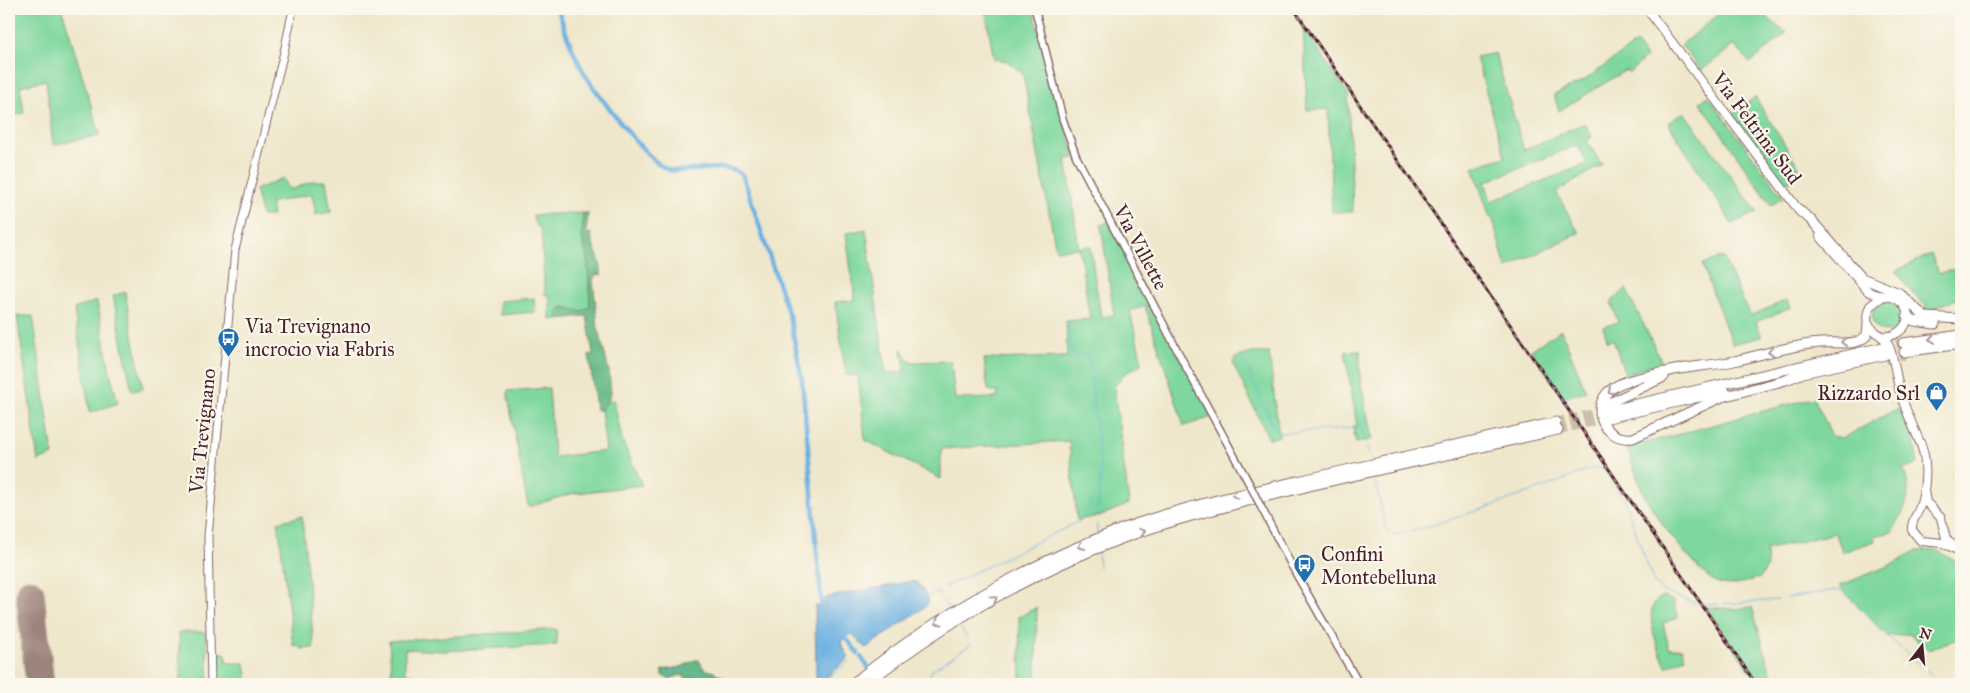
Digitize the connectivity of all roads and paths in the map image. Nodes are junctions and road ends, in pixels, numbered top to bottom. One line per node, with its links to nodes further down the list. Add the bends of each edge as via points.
1 (293, 9): 25 (main road, Via Trevignano, via 235,250 208,536)
2 (1035, 9): 28 (street, Via Villette, bridge, via 1063,120 1076,156 1295,572)
3 (1647, 9): 4 (main road, Via Feltrina Sud)
4 (1798, 209): 5 (main road, Via Feltrina Sud); 9 (highway, via 1859,276 1899,293 1922,316)
5 (1844, 264): 6 (main road, Via Feltrina Sud, via 1868,291); 7 (main road, Via Feltrina Sud)
6 (1883, 297): 7 (main road); 8 (main road, Via Feltrina Sud, via 1901,302)
7 (1870, 306): 10 (main road)
8 (1907, 315): 9 (highway, via 1912,320 1937,324); 11 (main road, via 1905,326)
9 (1957, 320)
10 (1868, 324): 13 (main road); 15 (highway, one-way to 15, via 1867,335 1858,342 1812,344)
11 (1898, 334): 13 (main road); 17 (main road, via 1894,344)
12 (1961, 335): 14 (highway, one-way to 14, via 1904,350)
13 (1881, 336): 17 (main road, via 1889,345)
14 (1961, 346)
15 (1693, 368): 16 (highway, one-way to 16, via 1669,371 1612,389 1600,406 1605,428 1619,438 1635,438 1722,397); 18 (highway, via 1658,380)
16 (1803, 373): 18 (highway); 18 (highway, via 1885,354)
17 (1900, 394): 19 (main road, via 1922,448)
18 (1607, 412)
19 (1923, 487): 20 (main road, via 1926,502); 21 (main road)
20 (1934, 512): 21 (main road, via 1924,510); 22 (main road, via 1941,518)
21 (1915, 516): 23 (main road, via 1911,526 1914,535 1921,541)
22 (1944, 528): 23 (main road, via 1940,537); 24 (main road, via 1945,536)
23 (1931, 542): 24 (main road, via 1943,543)
24 (1959, 551)
25 (211, 684)
26 (852, 684): 27 (highway, one-way to 26, via 923,642 994,598 1065,563 1131,536 1244,502 1556,424 1191,506 1093,541 975,599 909,641)
27 (866, 684)
28 (1359, 684)

